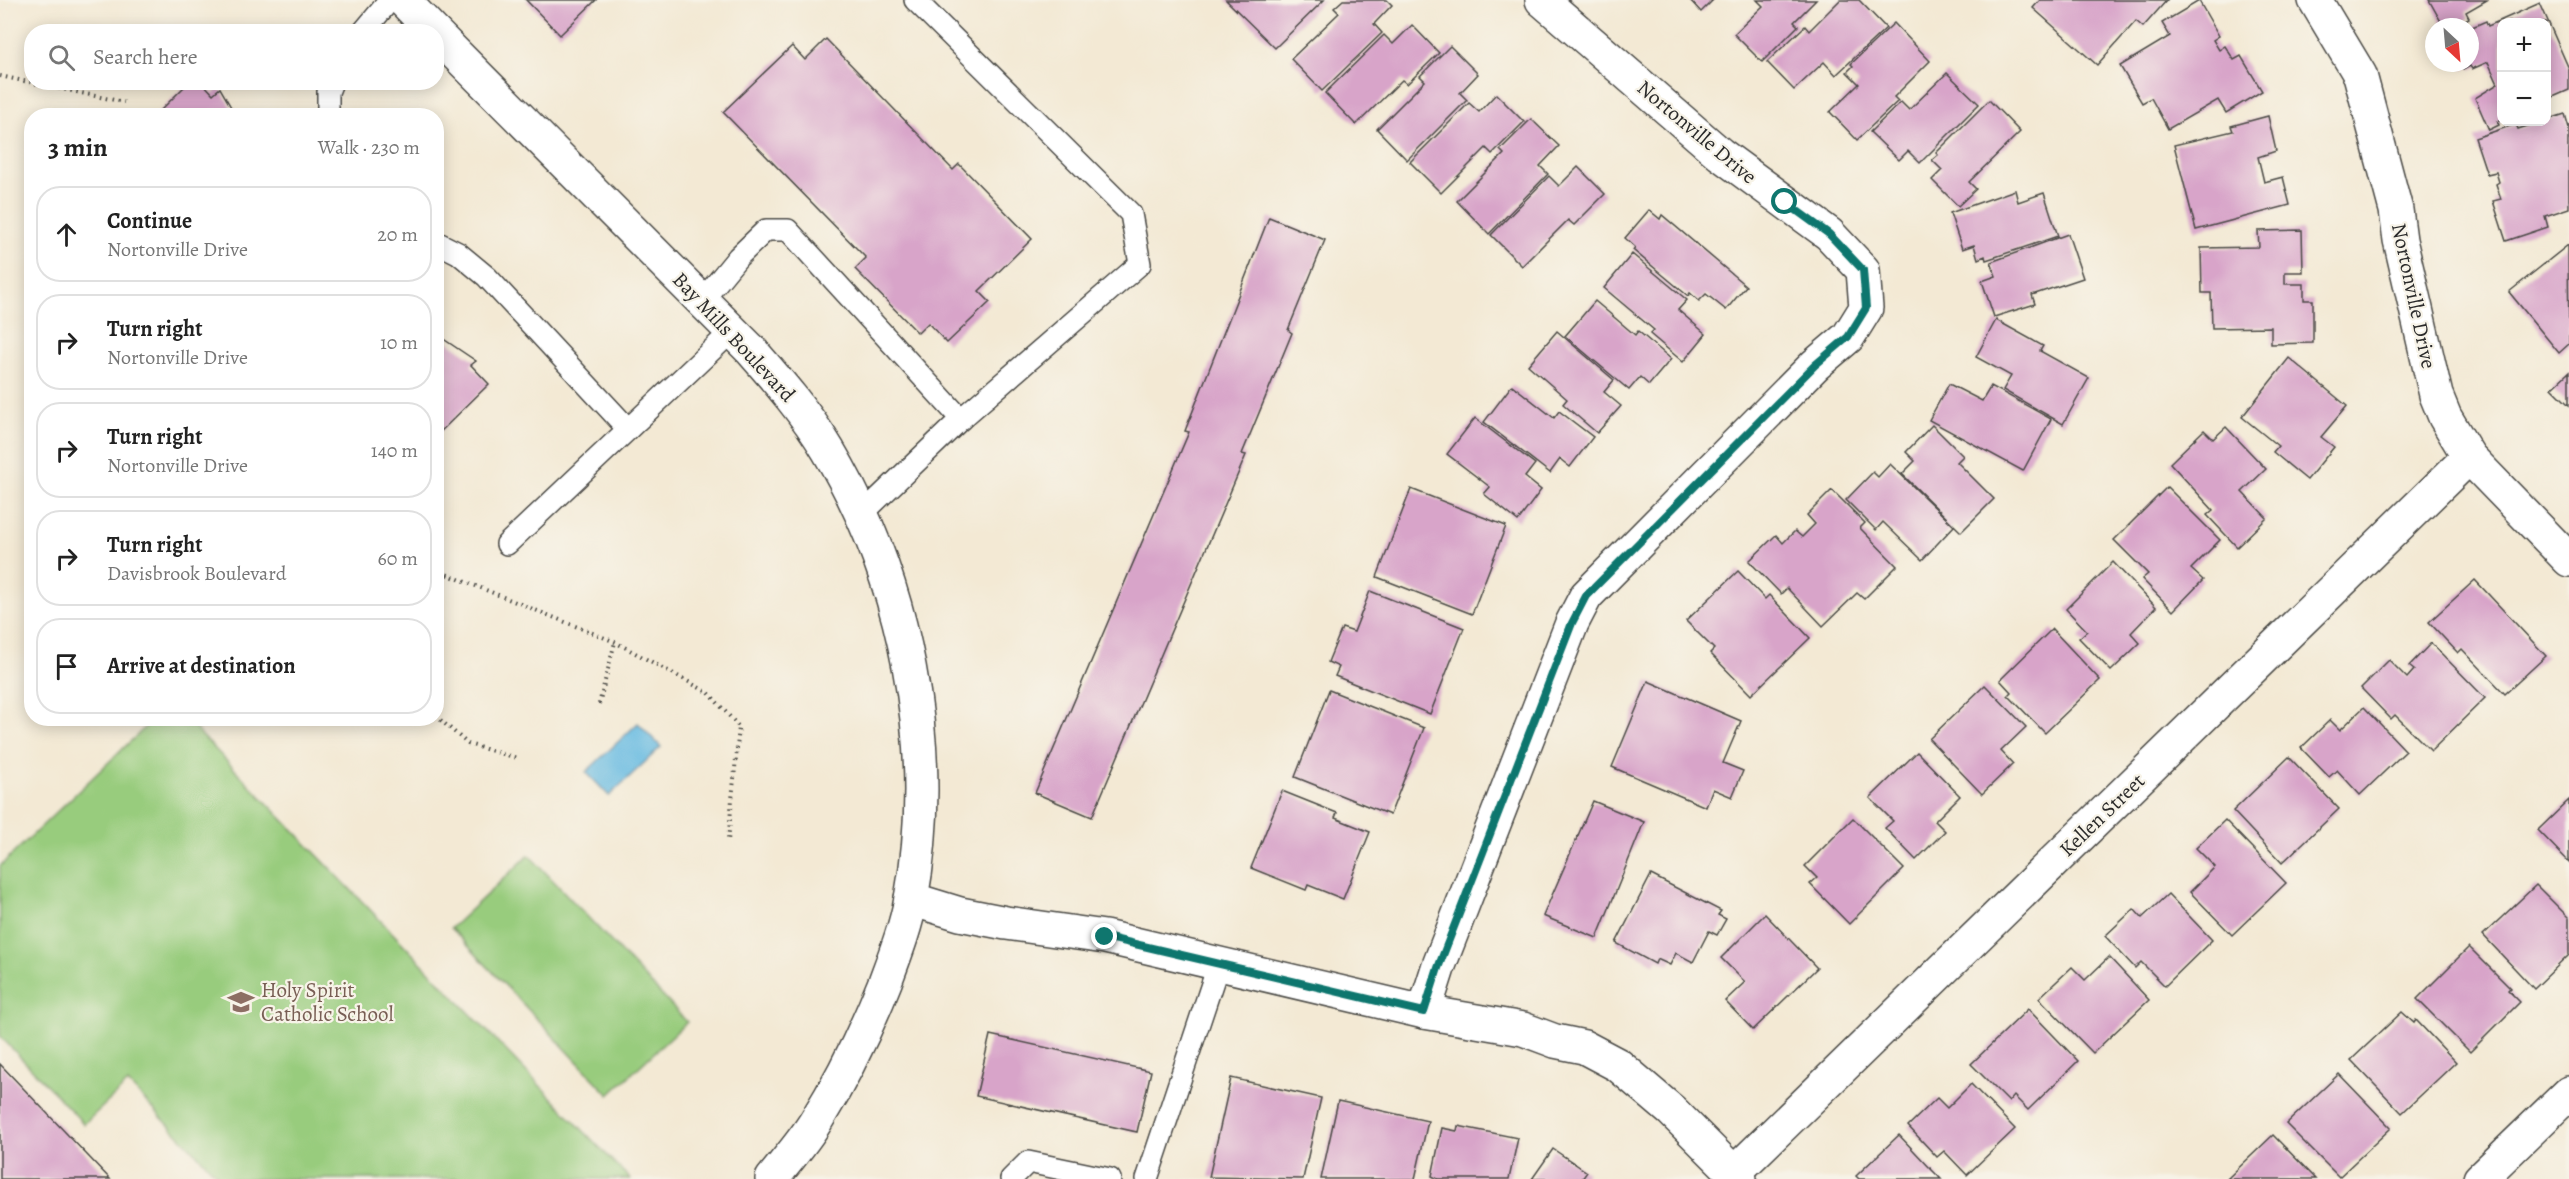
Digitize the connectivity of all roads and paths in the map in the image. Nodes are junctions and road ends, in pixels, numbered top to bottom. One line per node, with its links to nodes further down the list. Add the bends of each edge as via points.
1 (390, 0): 6 (lane)
2 (403, 0): 7 (street, Bay Mills Boulevard)
3 (915, 0): 18 (lane, via 1131,214 1140,264)
4 (1542, 0): 32 (street, Nortonville Drive, via 1720,154 1829,234 1863,270 1866,308 1848,337 1815,365 1586,596)
5 (2315, 0): 20 (street, Nortonville Drive, via 2360,75 2396,210 2436,395)
6 (370, 24)
7 (426, 24)
8 (444, 42): 16 (street, Bay Mills Boulevard)
9 (0, 76): 10 (path)
10 (24, 81)
11 (67, 90): 13 (path)
12 (329, 90): 14 (lane)
13 (124, 102)
14 (328, 108)
15 (444, 246): 19 (lane, via 487,277)
16 (702, 301): 17 (street, Bay Mills Boulevard); 18 (lane, via 766,230 788,230)
17 (732, 331): 19 (lane); 21 (street, Bay Mills Boulevard, via 791,396 828,449)
18 (961, 419): 21 (lane)
19 (628, 429): 22 (lane)
20 (2469, 457): 23 (street, Nortonville Drive); 34 (street, Kellen Street)
21 (861, 515): 30 (street, Bay Mills Boulevard, via 894,597 915,691 921,797)
22 (507, 544)
23 (2569, 560)
24 (444, 573): 25 (path)
25 (615, 642): 26 (path); 29 (path, via 709,693 739,727)
26 (599, 704)
27 (444, 723): 28 (path, via 468,744)
28 (517, 758)
29 (728, 841)
30 (911, 899): 31 (street, via 971,916 1105,937); 35 (street, Bay Mills Boulevard, via 895,955 861,1042 816,1123)
31 (1220, 963): 32 (street); 38 (lane)
32 (1424, 1012): 34 (street, via 1523,1029 1584,1047 1618,1065 1672,1111)
33 (2569, 1093): 39 (street)
34 (1737, 1176)
35 (772, 1179)
36 (1011, 1179): 37 (lane, via 1028,1162)
37 (1110, 1179)
38 (1147, 1179)
39 (2480, 1179)

